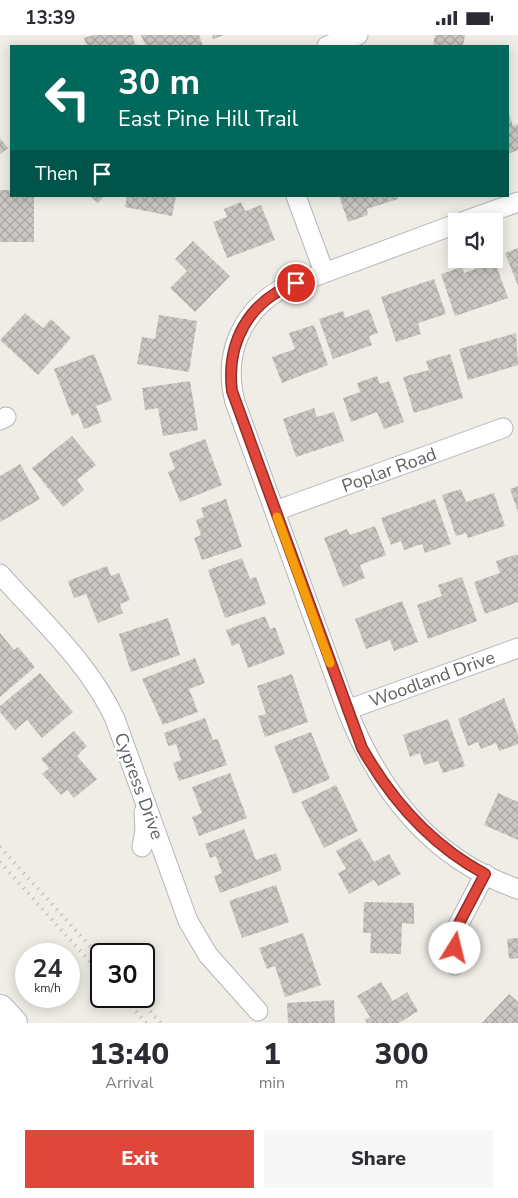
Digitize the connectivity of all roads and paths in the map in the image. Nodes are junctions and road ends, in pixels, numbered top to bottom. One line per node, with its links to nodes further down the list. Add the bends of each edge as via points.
1 (358, 35): 2 (street)
2 (330, 45)
3 (296, 197): 7 (street)
4 (518, 202): 5 (street)
5 (487, 213)
6 (448, 227): 7 (street)
7 (324, 272): 9 (street, via 271,295 246,321 232,354 231,379 235,402)
8 (503, 428): 9 (street, Poplar Road)
9 (275, 511): 12 (street)
10 (0, 574): 13 (street, Cypress Drive, via 90,674 104,694)
11 (518, 648): 12 (street, Woodland Drive)
12 (347, 710): 15 (street, via 366,755 396,801 422,830 451,854)
13 (140, 786): 14 (street, via 145,830); 19 (street, Cypress Drive, via 188,921 208,955)
14 (142, 847)
15 (485, 874): 16 (street); 17 (street, via 455,931)
16 (518, 889)
17 (455, 965)
18 (0, 1009): 20 (street)
19 (258, 1011)
20 (13, 1023)

